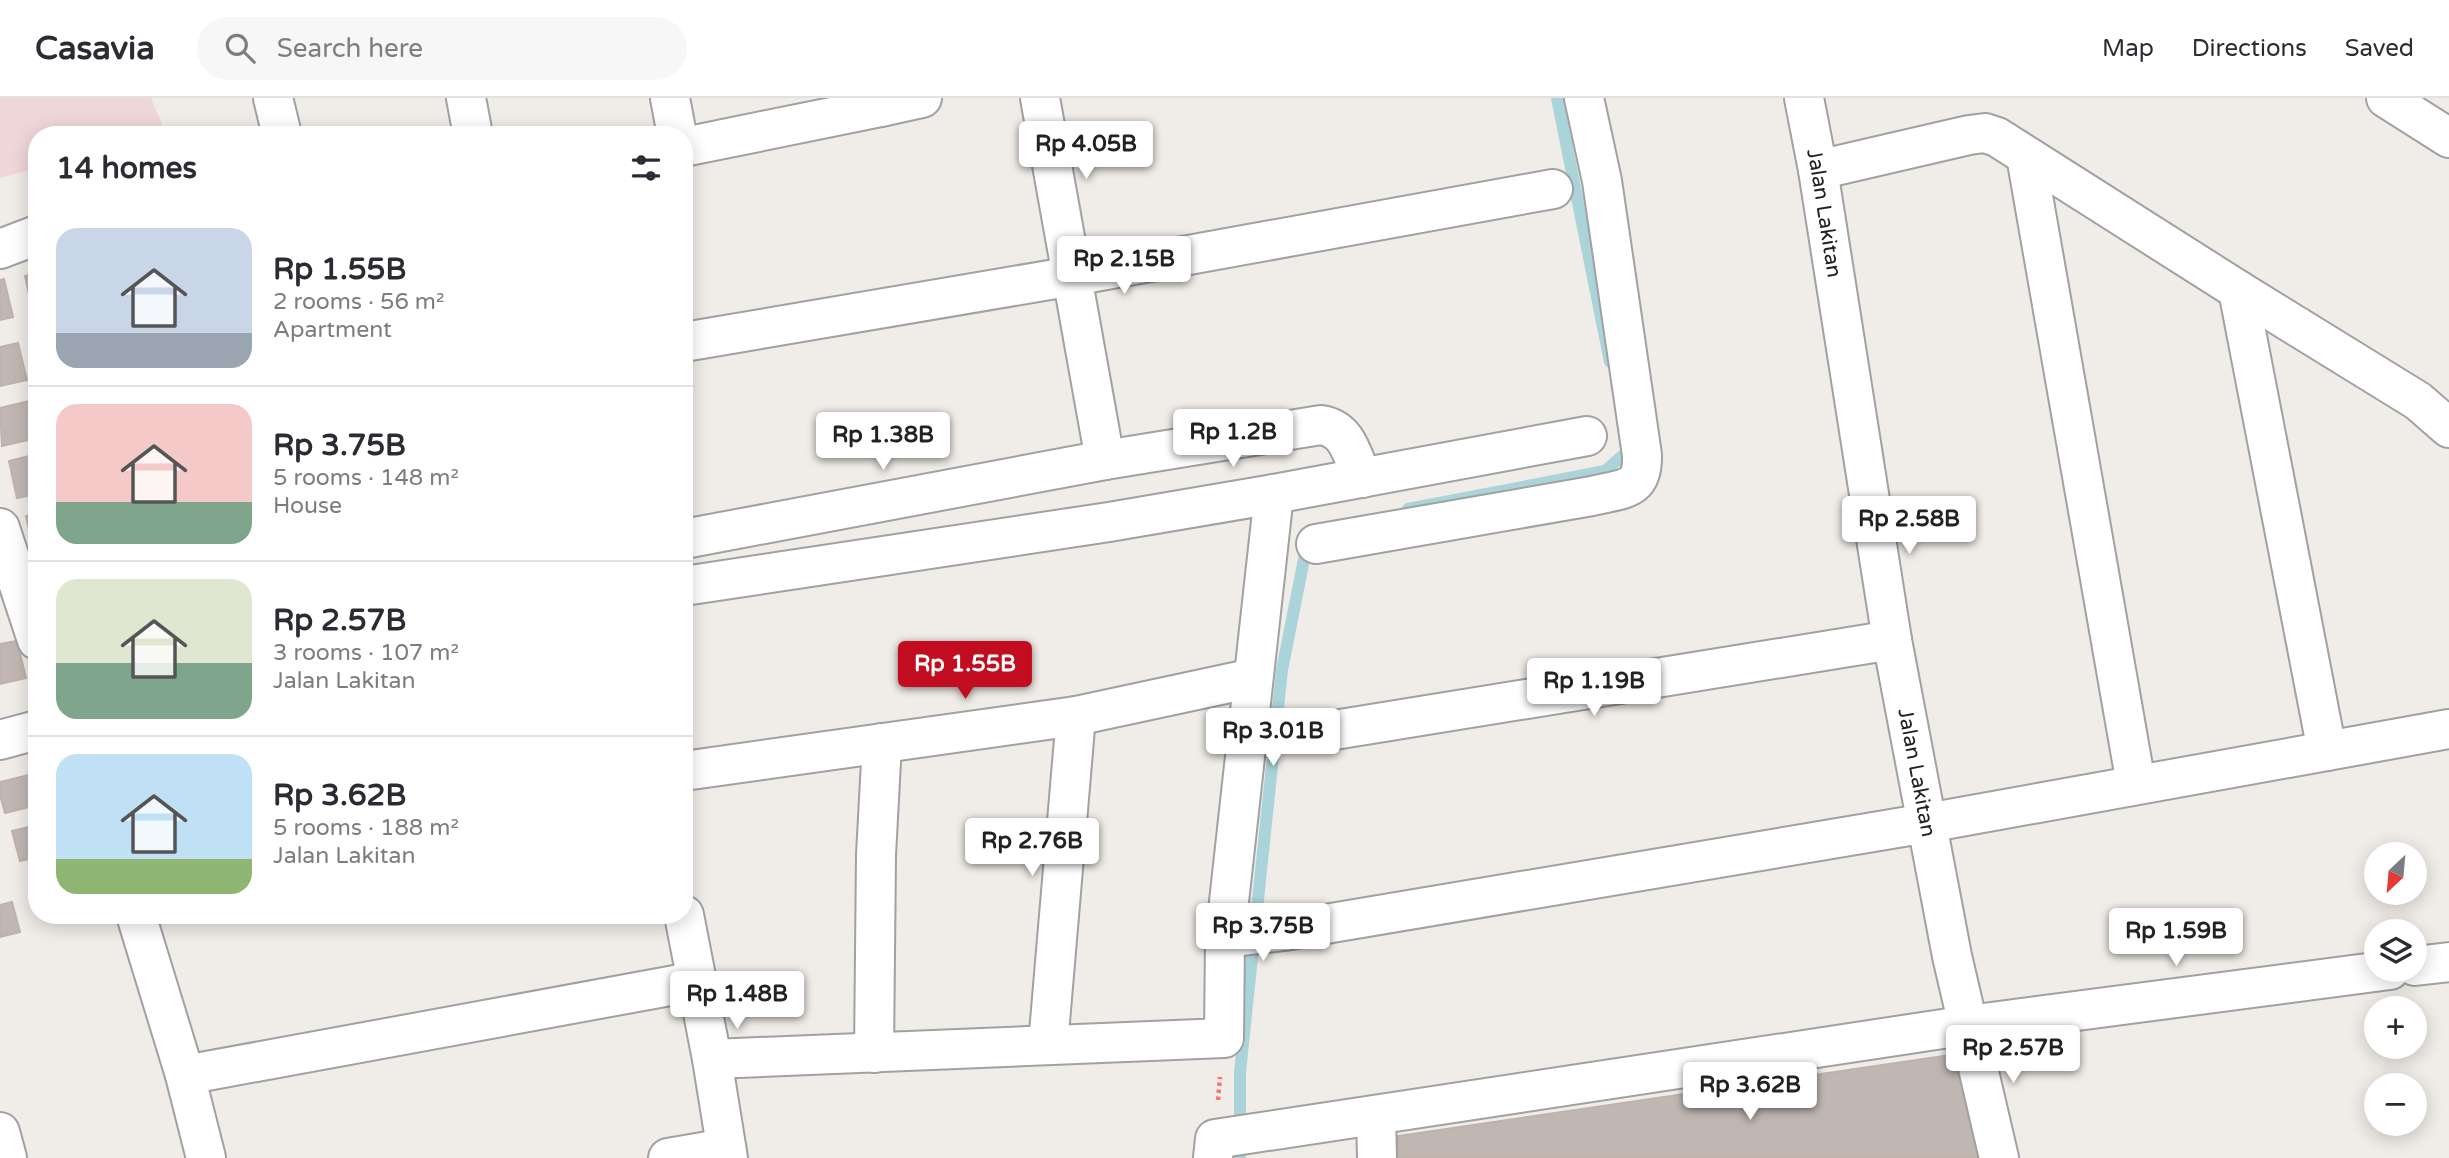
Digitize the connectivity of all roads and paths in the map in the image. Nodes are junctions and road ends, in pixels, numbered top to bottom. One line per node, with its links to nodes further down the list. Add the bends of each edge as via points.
1 (273, 98): 10 (street)
2 (466, 98): 11 (street)
3 (670, 98): 12 (street)
4 (922, 98): 9 (street)
5 (1040, 98): 20 (street)
6 (1584, 98): 30 (street, via 1602,181 1642,455 1639,480 1592,496)
7 (1804, 98): 16 (street, Jalan Lakitan)
8 (2386, 98): 13 (street)
9 (880, 102): 14 (street)
10 (280, 126)
11 (471, 126)
12 (675, 126)
13 (2449, 138)
14 (693, 145)
15 (2026, 156): 16 (street, via 1985,133); 21 (street); 43 (street)
16 (1818, 170): 33 (street, Jalan Lakitan)
17 (1553, 189): 20 (street)
18 (28, 238): 19 (street)
19 (0, 249)
20 (1073, 276): 22 (street); 25 (street)
21 (2238, 290): 23 (street, via 2418,401); 41 (street)
22 (693, 340)
23 (2449, 428)
24 (1587, 436): 26 (street)
25 (1105, 460): 26 (street, via 1321,425 1342,434); 29 (street)
26 (1363, 478): 27 (street)
27 (1274, 494): 31 (street); 34 (street)
28 (0, 528): 32 (street)
29 (693, 537)
30 (1316, 544)
31 (693, 585)
32 (28, 613)
33 (1892, 640): 37 (street, via 1322,732); 44 (street, Jalan Lakitan)
34 (1253, 678): 35 (street); 47 (street)
35 (1076, 716): 40 (street); 54 (street)
36 (2449, 729): 41 (street)
37 (1292, 731)
38 (28, 732): 39 (street)
39 (0, 740)
40 (882, 743): 42 (street); 55 (street)
41 (2327, 751): 43 (street)
42 (693, 770)
43 (2136, 784): 44 (street)
44 (1927, 823): 47 (street); 52 (street, Jalan Lakitan)
45 (138, 924): 57 (street)
46 (686, 924): 51 (street)
47 (1230, 937): 53 (street)
48 (2449, 962): 49 (street)
49 (2427, 965)
50 (2364, 973): 52 (street)
51 (696, 981): 56 (street); 57 (street)
52 (1969, 1025): 58 (street); 66 (street, Jalan Lakitan)
53 (1224, 1038): 54 (street); 60 (path)
54 (1048, 1045): 55 (street)
55 (874, 1053): 56 (street)
56 (712, 1059): 61 (street)
57 (185, 1075): 63 (street)
58 (1376, 1115): 60 (street); 65 (street)
59 (0, 1132): 62 (street)
60 (1216, 1145)
61 (727, 1153): 64 (street)
62 (8, 1158)
63 (206, 1158)
64 (668, 1158)
65 (1377, 1158)
66 (1999, 1158)

